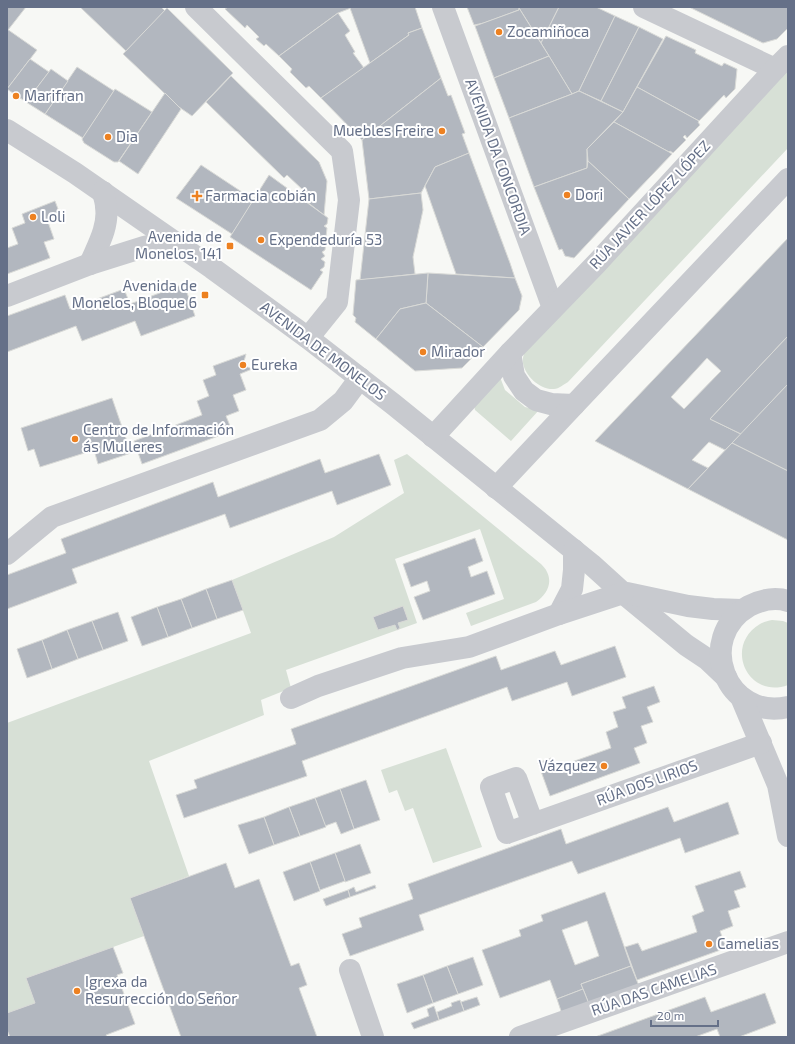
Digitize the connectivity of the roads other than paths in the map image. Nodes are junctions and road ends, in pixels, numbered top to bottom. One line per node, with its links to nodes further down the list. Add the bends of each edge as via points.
1 (196, 7): 12 (street, via 342,151 349,200 337,302)
2 (443, 7): 11 (street, AVENIDA DA CONCORDIA)
3 (644, 7): 4 (street)
4 (781, 63): 11 (street, RÚA JAVIER LÓPEZ LÓPEZ)
5 (7, 130): 7 (street, AVENIDA DE MONELOS)
6 (788, 179): 15 (street)
7 (103, 192): 8 (street, AVENIDA DE MONELOS); 9 (street, via 105,224)
8 (179, 244): 9 (street, via 144,247); 12 (street, AVENIDA DE MONELOS)
9 (90, 264): 10 (street)
10 (7, 296)
11 (553, 308): 13 (street, RÚA JAVIER LÓPEZ LÓPEZ)
12 (308, 338): 14 (street, AVENIDA DE MONELOS)
13 (510, 353): 15 (street, via 514,376 524,391 536,400 551,404); 16 (street, RÚA JAVIER LÓPEZ LÓPEZ)
14 (360, 378): 16 (street, AVENIDA DE MONELOS); 19 (street, via 343,401 320,420 52,517)
15 (574, 405): 17 (street)
16 (433, 438): 17 (street, AVENIDA DE MONELOS)
17 (496, 488): 18 (street, AVENIDA DE MONELOS)
18 (574, 550): 20 (street, AVENIDA DE MONELOS); 23 (street, via 572,589)
19 (7, 554)
20 (623, 593): 22 (street, via 688,606); 23 (street); 24 (street, AVENIDA DE MONELOS)
21 (787, 599): 22 (street, via 769,599)
22 (742, 610): 24 (street, via 732,621 721,648 721,663)
23 (559, 614): 26 (street, via 469,647 402,658 318,686)
24 (726, 677): 25 (street)
25 (741, 697): 27 (street, via 766,708); 28 (street)
26 (291, 698)
27 (788, 707)
28 (761, 743): 29 (street, RÚA DOS LIRIOS); 30 (street, via 778,785)
29 (532, 824)
30 (788, 836)
31 (788, 942): 34 (street, RÚA DAS CAMELIAS)
32 (350, 970): 33 (street)
33 (373, 1037)
34 (520, 1037)

